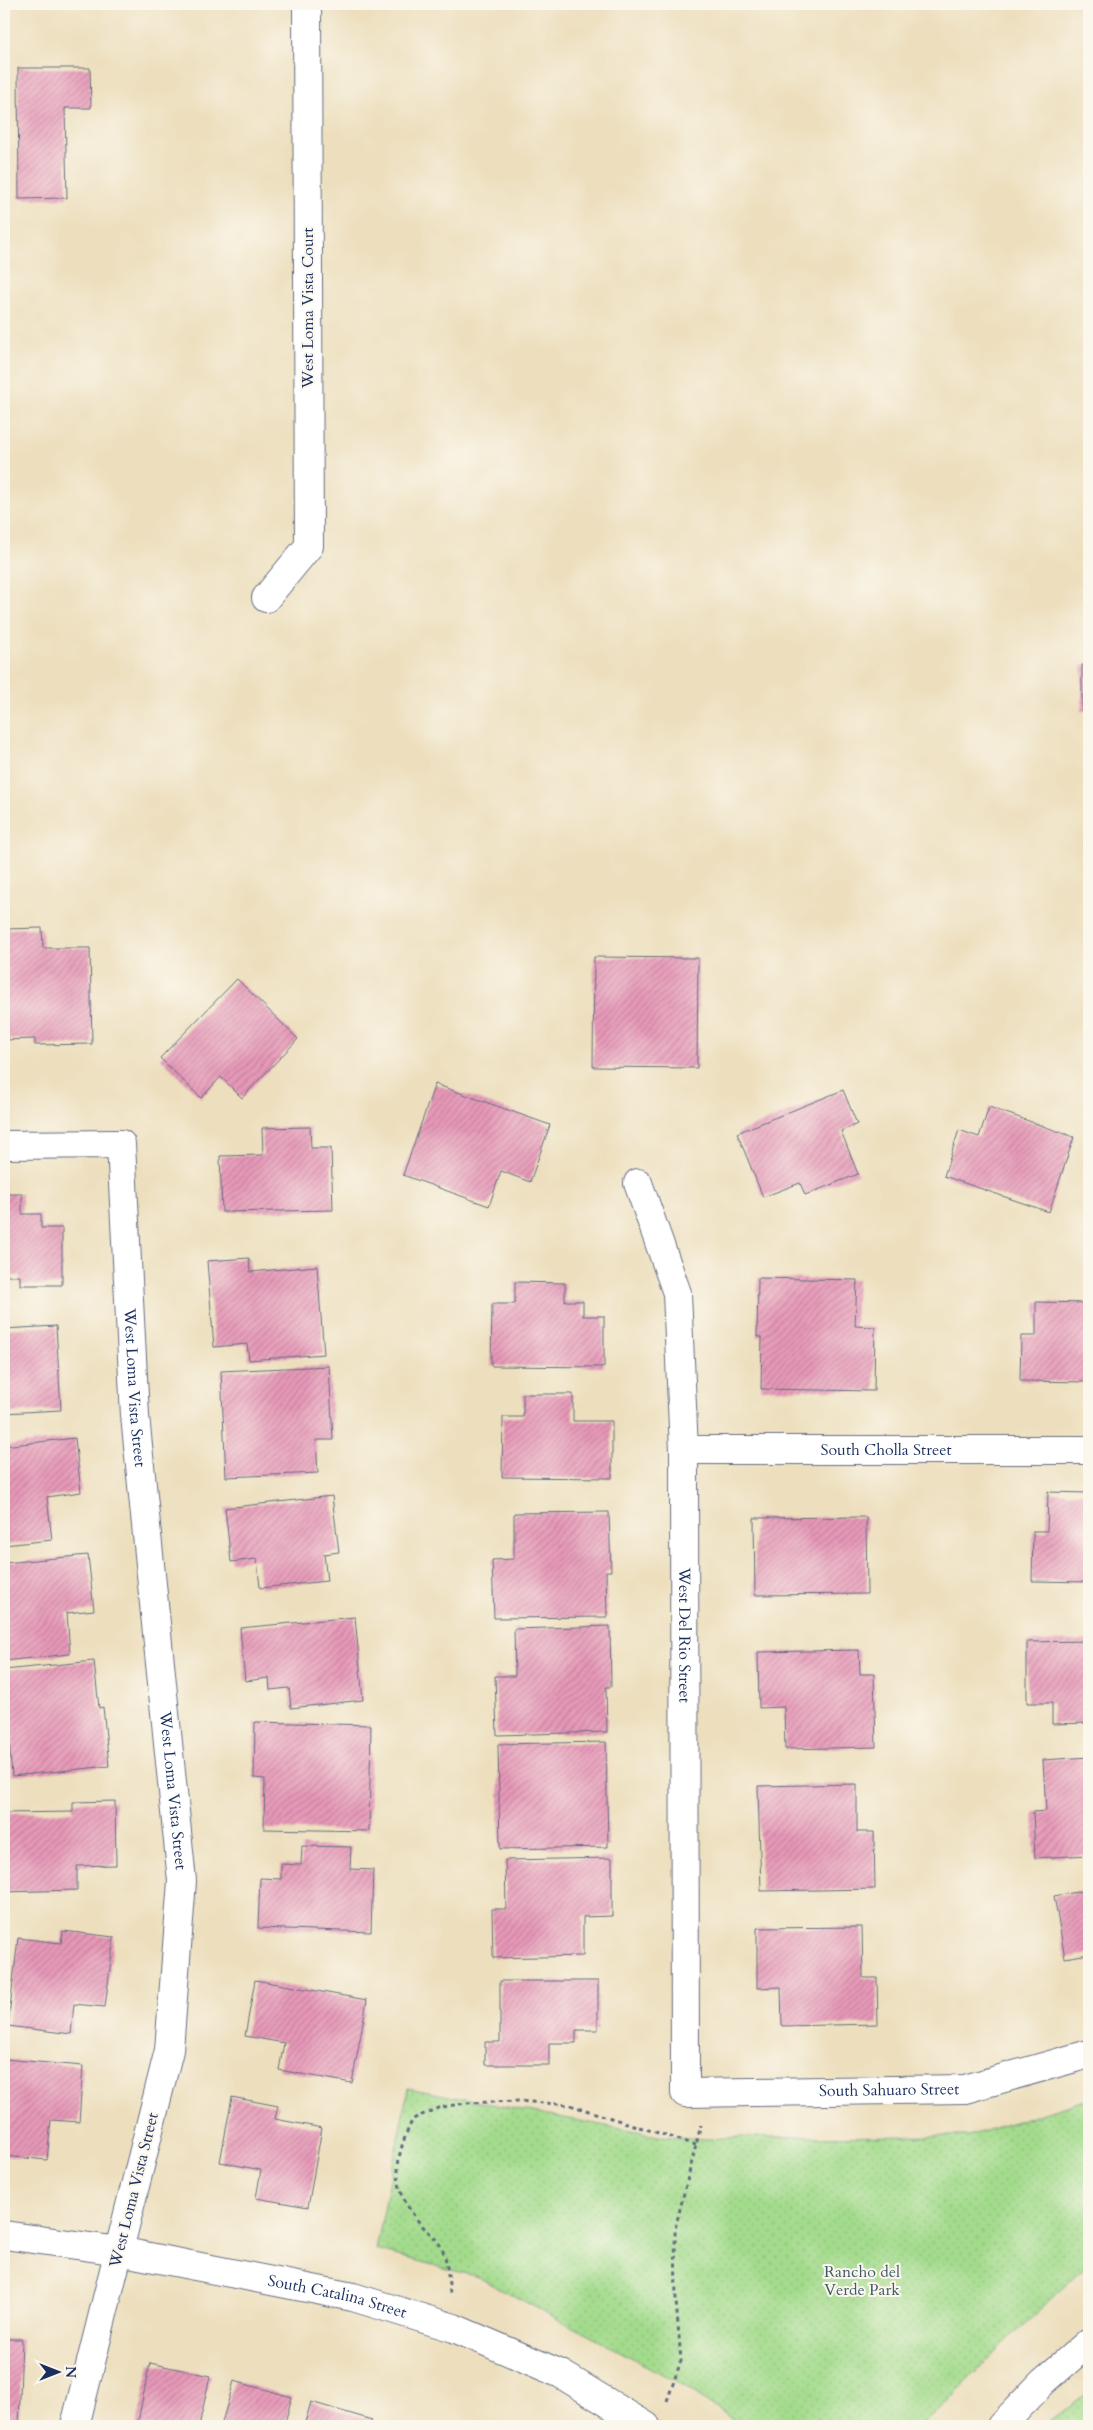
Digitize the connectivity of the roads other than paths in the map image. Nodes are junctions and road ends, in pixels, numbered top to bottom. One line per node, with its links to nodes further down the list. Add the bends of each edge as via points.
1 (307, 4): 2 (street, West Loma Vista Court, via 309,546)
2 (266, 598)
3 (4, 1145): 10 (street, West Loma Vista Street, via 122,1144 135,1416 182,1881 169,2050)
4 (638, 1183): 5 (street, West Del Rio Street, via 677,1294)
5 (684, 1450): 6 (street, South Cholla Street); 8 (street, West Del Rio Street)
6 (1089, 1450)
7 (1089, 2054): 8 (street, South Sahuaro Street, via 965,2090)
8 (698, 2093)
9 (4, 2235): 10 (street, South Catalina Street)
10 (119, 2251): 12 (street, South Catalina Street, via 353,2297 454,2328); 13 (street, West Loma Vista Street)
11 (1089, 2342): 14 (street, via 1043,2382)
12 (655, 2418)
13 (74, 2426)
14 (1001, 2426)

